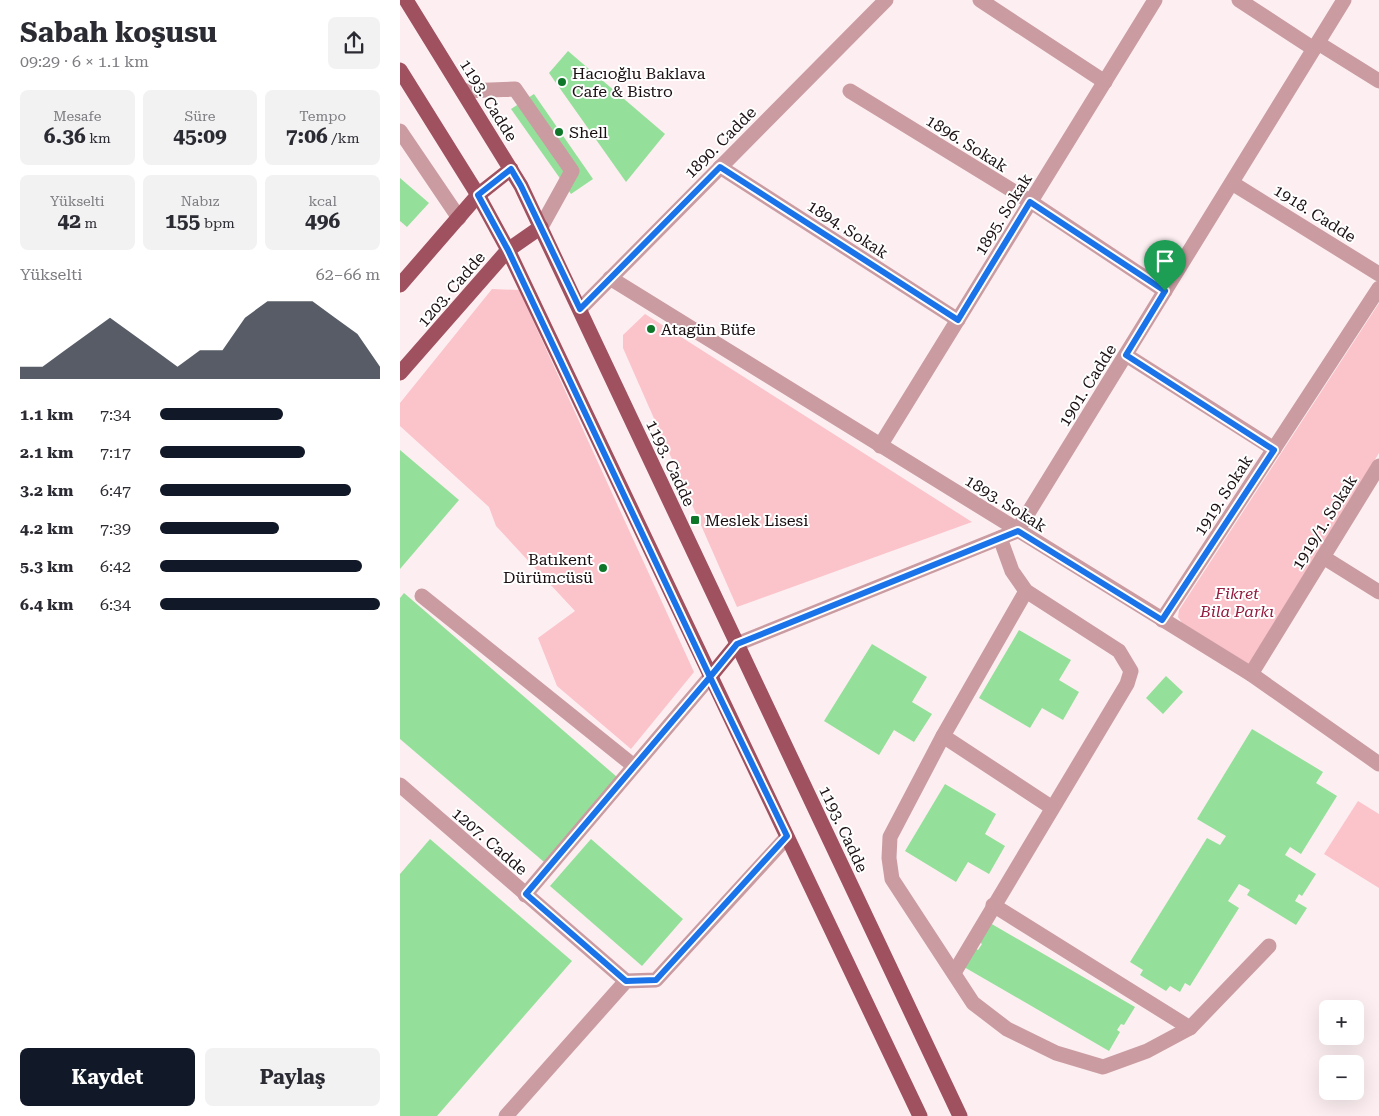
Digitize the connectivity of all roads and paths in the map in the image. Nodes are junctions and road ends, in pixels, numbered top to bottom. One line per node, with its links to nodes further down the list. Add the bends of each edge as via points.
1 (406, 0): 11 (main road, 1193. Cadde)
2 (886, 0): 14 (street, 1890. Cadde)
3 (980, 0): 10 (street)
4 (1155, 0): 10 (street, 1895. Sokak)
5 (1239, 0): 7 (street)
6 (1344, 0): 7 (street, 1901. Cadde)
7 (1316, 46): 9 (street); 16 (street, 1901. Cadde)
8 (400, 70): 17 (main road)
9 (1379, 81)
10 (1105, 82): 18 (street, 1895. Sokak)
11 (463, 91): 15 (main road, 1193. Cadde); 20 (street, via 515,89 572,171)
12 (850, 91): 18 (street, 1896. Sokak)
13 (400, 131): 19 (street)
14 (720, 167): 23 (street, 1890. Cadde); 28 (street, 1894. Sokak)
15 (511, 169): 17 (main road); 20 (main road, 1193. Cadde)
16 (1232, 183): 22 (street, 1918. Cadde); 26 (street, 1901. Cadde)
17 (478, 195): 19 (main road); 21 (main road)
18 (1030, 202): 26 (street, 1896. Sokak); 28 (street, 1895. Sokak)
19 (458, 218): 24 (main road)
20 (541, 227): 21 (main road, 1203. Cadde); 27 (main road, 1193. Cadde)
21 (508, 250): 30 (main road, 1203. Cadde); 43 (main road)
22 (1379, 274)
23 (610, 278): 27 (street, 1890. Cadde); 31 (street, 1893. Sokak)
24 (400, 285)
25 (1379, 288): 32 (street, 1919. Sokak)
26 (1165, 291): 29 (street, 1901. Cadde)
27 (580, 309): 41 (main road, 1193. Cadde)
28 (958, 320): 31 (street, 1895. Sokak)
29 (1126, 355): 32 (street); 34 (street, 1901. Cadde)
30 (400, 373)
31 (880, 446): 34 (street, 1893. Sokak)
32 (1274, 450): 40 (street, 1919. Sokak)
33 (1379, 466): 36 (street, 1919/1. Sokak)
34 (1018, 531): 35 (street); 40 (street, 1893. Sokak)
35 (1000, 538): 37 (street, via 1012,571); 41 (street)
36 (1323, 557): 38 (street); 42 (street, 1919/1. Sokak)
37 (1026, 591): 44 (street); 48 (street, via 1119,651 1131,671 1127,684)
38 (1379, 592)
39 (422, 596): 46 (street)
40 (1162, 620): 42 (street, 1893. Sokak)
41 (737, 644): 43 (main road); 58 (main road, 1193. Cadde)
42 (1251, 674): 45 (street, 1893. Sokak)
43 (710, 677): 46 (street); 49 (main road)
44 (943, 736): 48 (street); 53 (street, via 890,837 889,858 892,879)
45 (1379, 764)
46 (634, 766): 50 (street)
47 (402, 791): 50 (street, 1207. Cadde)
48 (1051, 808): 51 (street)
49 (787, 836): 54 (street, via 656,980); 57 (main road)
50 (526, 894): 54 (street, 1207. Cadde)
51 (993, 904): 53 (street); 55 (street)
52 (1269, 946): 55 (street)
53 (954, 972): 55 (street, via 973,1003 1007,1029 1056,1053 1103,1067 1147,1051)
54 (626, 981): 56 (street)
55 (1190, 1028)
56 (506, 1116)
57 (920, 1116)
58 (960, 1116)

